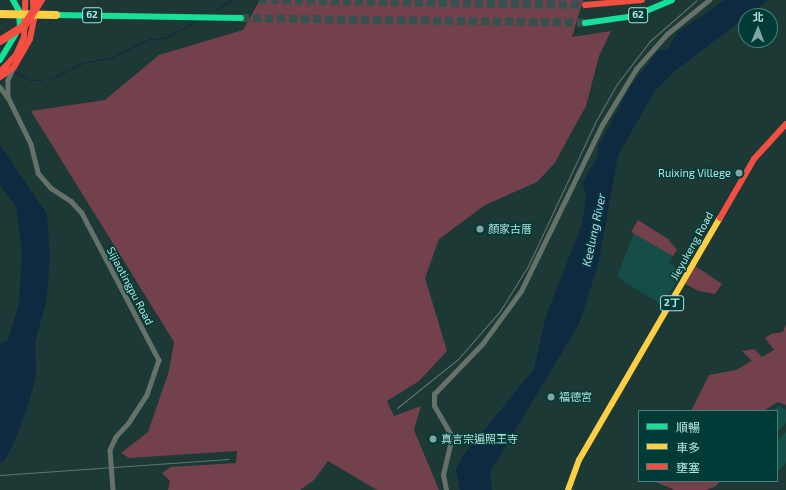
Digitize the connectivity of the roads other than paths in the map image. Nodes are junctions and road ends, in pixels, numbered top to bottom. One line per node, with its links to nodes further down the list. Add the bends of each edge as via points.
1 (14, 0): 13 (main road, via 19,11 20,27)
2 (25, 0): 15 (main road, via 24,37 16,55)
3 (33, 0): 14 (main road, via 34,19 30,39)
4 (41, 0): 12 (main road, bridge, via 24,26)
5 (642, 0): 8 (main road, 62)
6 (672, 0): 11 (main road, 62, via 634,16)
7 (709, 0): 21 (street, via 667,34 636,69 602,125 522,292 483,343 434,394 434,406 452,437 443,475)
8 (585, 5)
9 (0, 14): 10 (main road, 62, bridge)
10 (241, 18)
11 (585, 23)
12 (0, 41)
13 (0, 60)
14 (14, 67): 16 (main road); 18 (street, via 7,85)
15 (0, 72)
16 (0, 77)
17 (0, 87): 18 (street)
18 (11, 102): 20 (street, Sijiaotingpu Road, via 31,144 38,173 51,188 71,201 82,213 159,360 147,395 129,423 116,437 110,450)
19 (786, 124): 22 (main road, Jieyukeng Road / 2丁, via 754,159 579,460)
20 (113, 490)
21 (446, 490)
22 (568, 490)

